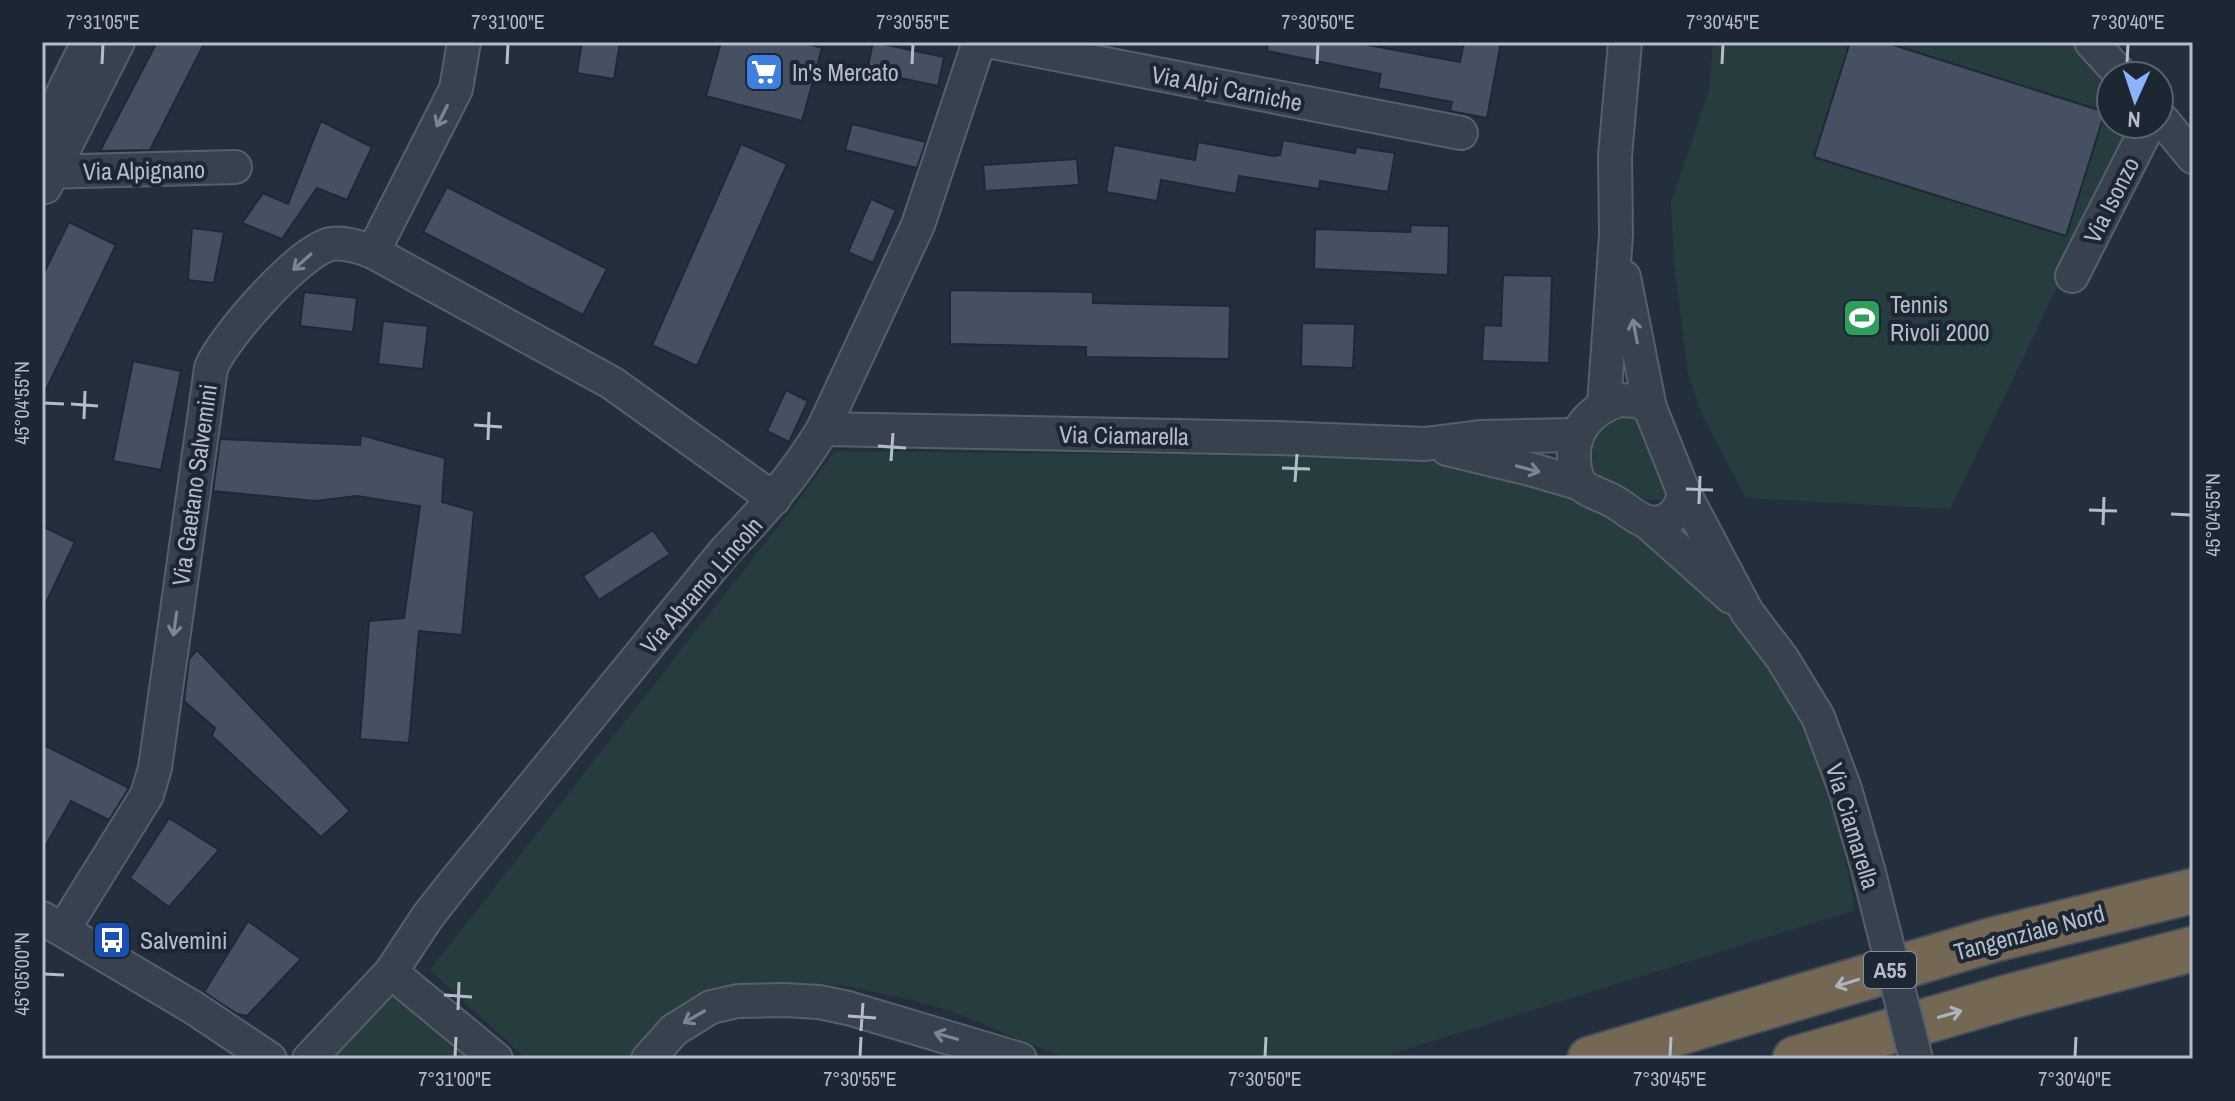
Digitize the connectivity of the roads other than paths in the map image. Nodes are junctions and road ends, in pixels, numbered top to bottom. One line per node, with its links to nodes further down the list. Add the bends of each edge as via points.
1 (88, 42): 10 (street)
2 (118, 42): 15 (street, Via Alpignano)
3 (464, 42): 17 (street, one-way to 17, via 456,89)
4 (979, 42): 21 (street, Via Abramo Lincoln, via 918,225)
5 (993, 42): 9 (street, Via Alpi Carniche)
6 (1625, 42): 16 (street, via 1615,156)
7 (2091, 42): 8 (street)
8 (2107, 60)
9 (1461, 133)
10 (42, 135)
11 (2175, 135): 13 (street)
12 (2141, 140): 18 (street, Via Isonzo)
13 (2193, 157)
14 (235, 167): 15 (street, Via Alpignano)
15 (45, 174)
16 (1616, 235): 19 (street); 20 (street, one-way to 16)
17 (373, 252): 26 (street, Via Gaetano Salvemini, via 612,383); 30 (street, Via Gaetano Salvemini, one-way to 30, via 332,244 315,250 274,287 215,357 155,768 147,795 94,881)
18 (2072, 276)
19 (1604, 405): 20 (street, via 1637,401); 22 (street)
20 (1650, 408): 25 (street)
21 (823, 429): 23 (street, Via Ciamarella); 26 (street, Via Abramo Lincoln)
22 (1576, 435): 23 (street, Via Ciamarella); 24 (street, via 1574,466)
23 (1425, 444): 24 (street, Via Ciamarella, one-way to 24)
24 (1581, 484): 27 (street)
25 (1684, 493): 27 (street, via 1675,516); 28 (street, Via Ciamarella)
26 (774, 499): 32 (street, Via Abramo Lincoln, via 726,550 454,883)
27 (1647, 522): 28 (street, Via Ciamarella)
28 (1747, 612): 40 (street, Via Ciamarella, bridge, via 1818,717 1868,869)
29 (2193, 891): 38 (highway, Tangenziale Nord / A55, one-way to 38, via 1992,940)
30 (52, 924): 33 (street)
31 (2193, 949): 39 (highway, A55, one-way to 31)
32 (391, 972): 34 (street, Via Abramo Lincoln); 35 (street)
33 (270, 1059)
34 (309, 1059)
35 (496, 1059)
36 (648, 1059): 37 (street, one-way to 36, via 848,1008 784,1000 711,1007 674,1030)
37 (1020, 1059)
38 (1590, 1059)
39 (1795, 1059)
40 (1916, 1059)

